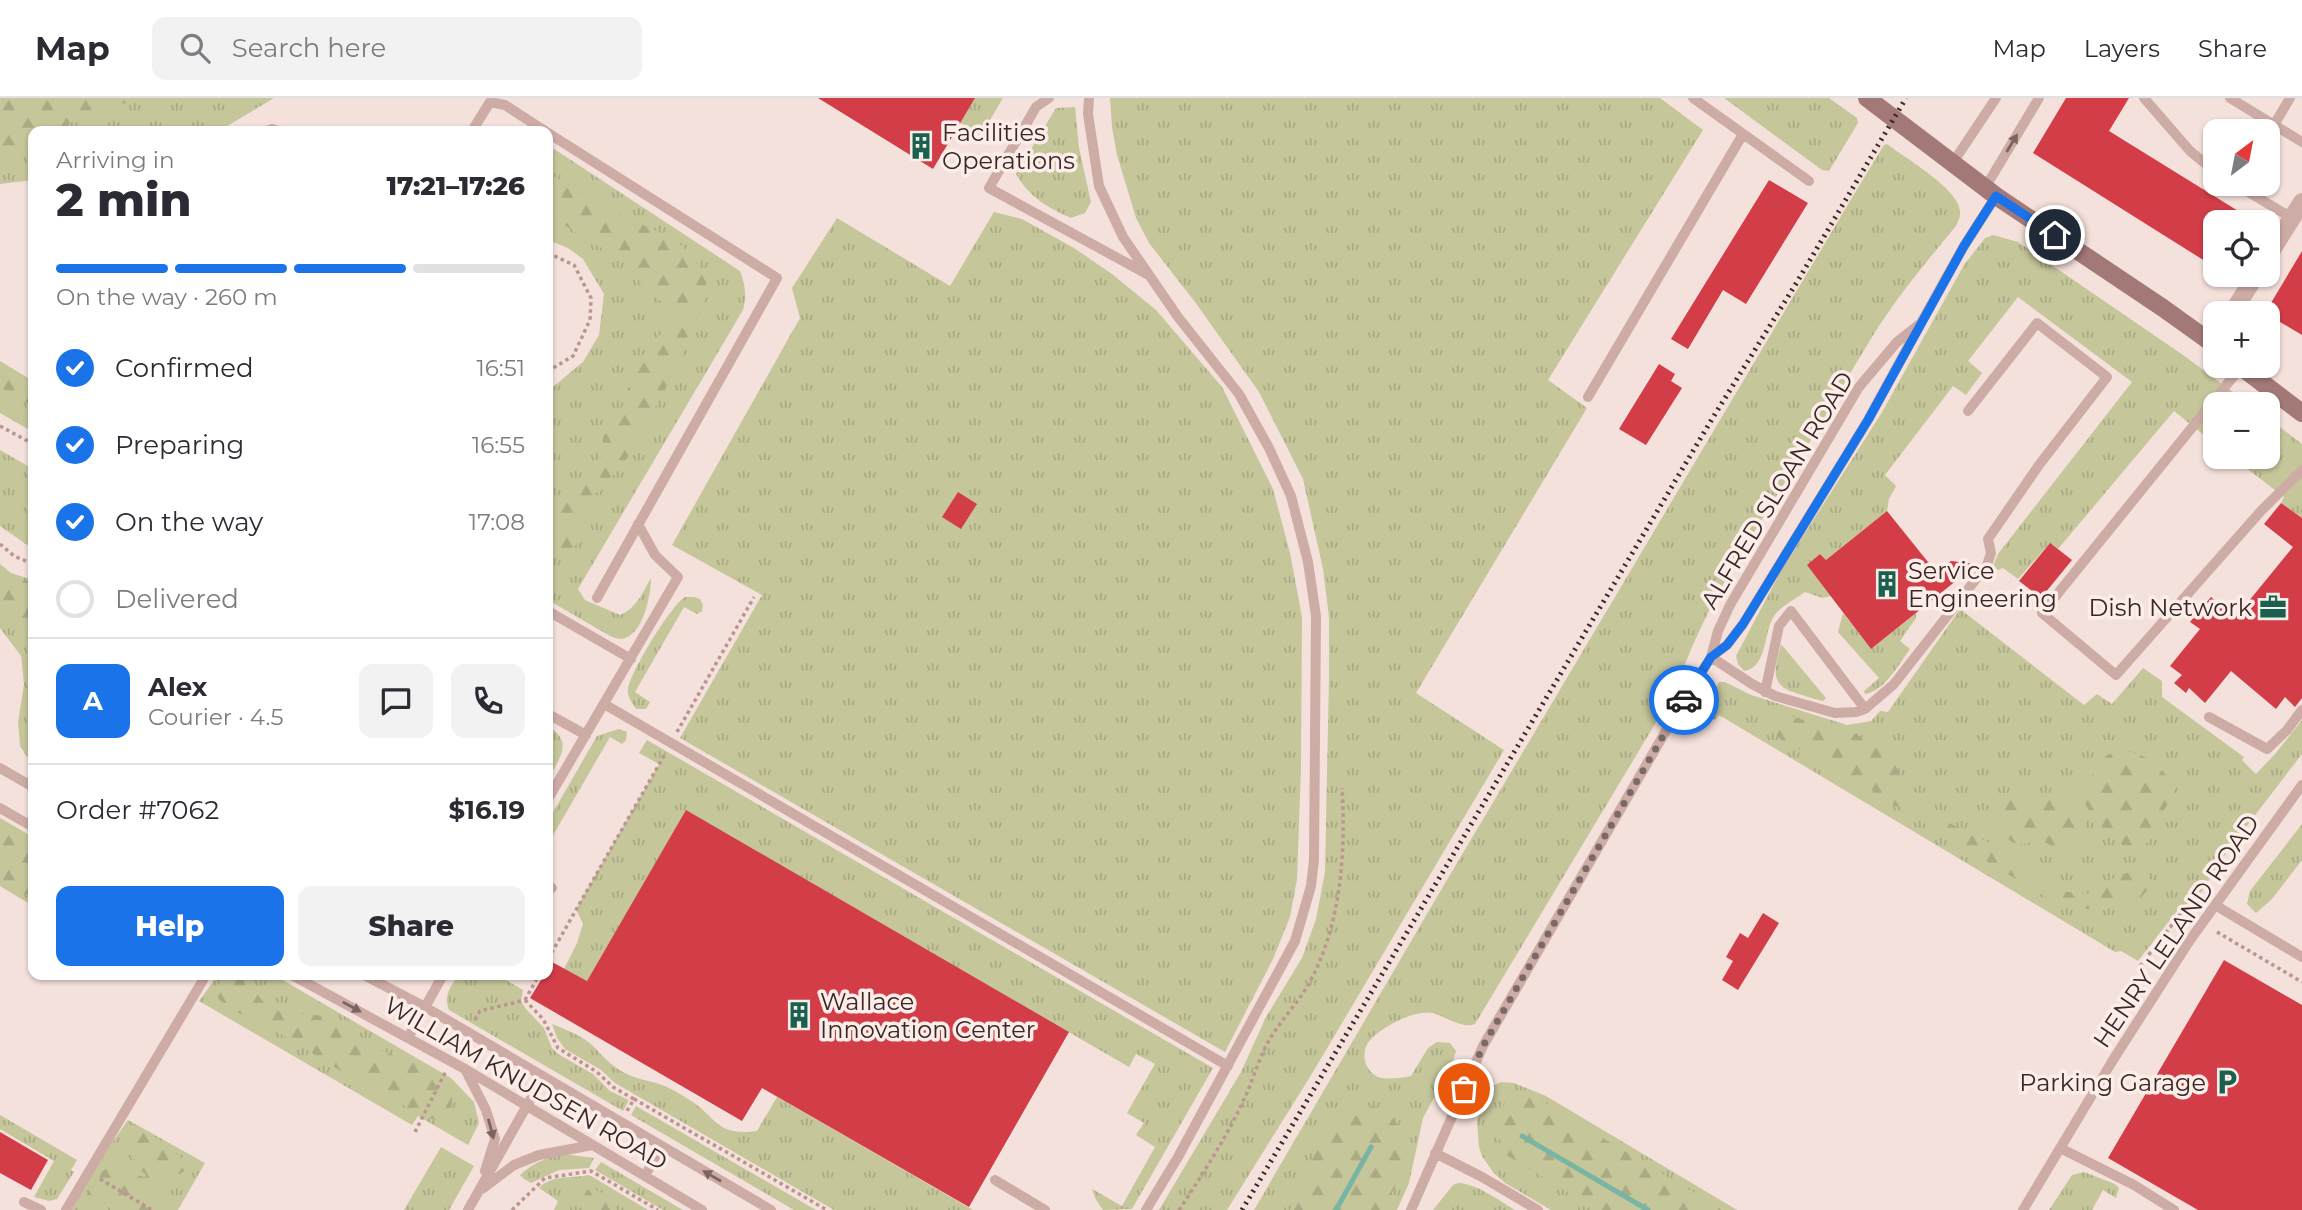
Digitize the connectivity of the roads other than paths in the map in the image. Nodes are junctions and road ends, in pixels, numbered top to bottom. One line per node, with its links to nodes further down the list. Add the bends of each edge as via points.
1 (1049, 98): 26 (lane, via 1036,107 989,188)
2 (1089, 98): 26 (lane, via 1099,186 1124,237)
3 (1693, 98): 15 (lane)
4 (1996, 98): 19 (lane)
5 (2039, 98): 21 (lane, ALFRED SLOAN ROAD, one-way to 5)
6 (2144, 98): 18 (lane)
7 (2230, 98): 10 (lane)
8 (2290, 98): 11 (lane)
9 (1870, 99): 19 (main road)
10 (2264, 119)
11 (2278, 119)
12 (475, 126): 13 (lane, via 490,102)
13 (537, 126)
14 (2280, 129): 17 (lane)
15 (1743, 134): 20 (lane); 31 (lane)
16 (553, 136): 35 (lane, via 777,278)
17 (2302, 142)
18 (2203, 162)
19 (1952, 163): 21 (main road)
20 (1809, 181)
21 (1991, 192): 27 (lane, ALFRED SLOAN ROAD); 28 (main road)
22 (2255, 196): 24 (lane)
23 (2302, 202): 24 (street)
24 (2292, 218): 25 (street)
25 (2280, 237)
26 (1151, 275): 61 (lane, via 1239,394 1269,448 1294,510 1316,615 1311,886 1295,941)
27 (1921, 323): 38 (lane, ALFRED SLOAN ROAD, via 1868,420 1743,624); 38 (lane, ALFRED SLOAN ROAD, via 1897,342 1859,387 1730,605)
28 (2203, 336)
29 (2231, 378): 34 (lane, via 2042,612 2116,675)
30 (2257, 378): 33 (main road)
31 (1588, 397)
32 (1968, 411): 42 (lane, via 2037,323 2107,377 1988,539 1991,553 1978,578 1894,684)
33 (2302, 413)
34 (2302, 470)
35 (638, 524): 36 (lane); 39 (lane, via 655,555 678,577)
36 (597, 598)
37 (553, 614): 39 (lane)
38 (1711, 657): 40 (lane); 68 (lane, ALFRED SLOAN ROAD, via 1483,1046)
39 (631, 659): 41 (lane)
40 (1765, 692): 42 (lane, via 1835,713); 42 (lane, via 1779,626 1791,611)
41 (604, 704): 46 (lane); 61 (lane)
42 (1865, 709)
43 (2302, 710): 45 (lane, via 2267,749)
44 (553, 717): 46 (lane)
45 (2209, 717)
46 (586, 735): 50 (lane)
47 (0, 768): 48 (lane)
48 (28, 784)
49 (2302, 785): 53 (lane, HENRY LELAND ROAD)
50 (553, 791)
51 (0, 808): 52 (lane)
52 (28, 824)
53 (2215, 905): 54 (lane); 67 (lane, HENRY LELAND ROAD)
54 (2302, 957)
55 (203, 980): 74 (lane)
56 (301, 980): 60 (lane, WILLIAM KNUDSEN ROAD, one-way to 60)
57 (374, 980): 59 (lane, WILLIAM KNUDSEN ROAD)
58 (440, 980): 59 (lane)
59 (425, 1007): 60 (lane); 63 (lane, WILLIAM KNUDSEN ROAD)
60 (408, 1038): 62 (lane, WILLIAM KNUDSEN ROAD)
61 (1228, 1066): 79 (lane)
62 (465, 1069): 64 (lane, WILLIAM KNUDSEN ROAD); 71 (lane, one-way to 71, via 495,1139)
63 (543, 1077): 64 (lane); 66 (lane, WILLIAM KNUDSEN ROAD)
64 (527, 1106): 65 (lane, WILLIAM KNUDSEN ROAD); 71 (lane)
65 (593, 1145): 69 (lane, WILLIAM KNUDSEN ROAD); 71 (lane, via 539,1155 514,1165)
66 (661, 1146): 69 (lane); 77 (lane, WILLIAM KNUDSEN ROAD, one-way to 66)
67 (2060, 1148): 82 (lane, HENRY LELAND ROAD); 83 (lane)
68 (1435, 1153): 80 (lane, ALFRED SLOAN ROAD); 81 (lane)
69 (645, 1176): 76 (lane, WILLIAM KNUDSEN ROAD)
70 (995, 1180): 78 (lane)
71 (479, 1191): 75 (lane)
72 (24, 1202): 73 (lane)
73 (41, 1210)
74 (66, 1210)
75 (468, 1210)
76 (702, 1210)
77 (771, 1210)
78 (1045, 1210)
79 (1146, 1210)
80 (1411, 1210)
81 (1538, 1210)
82 (2023, 1210)
83 (2174, 1210)

